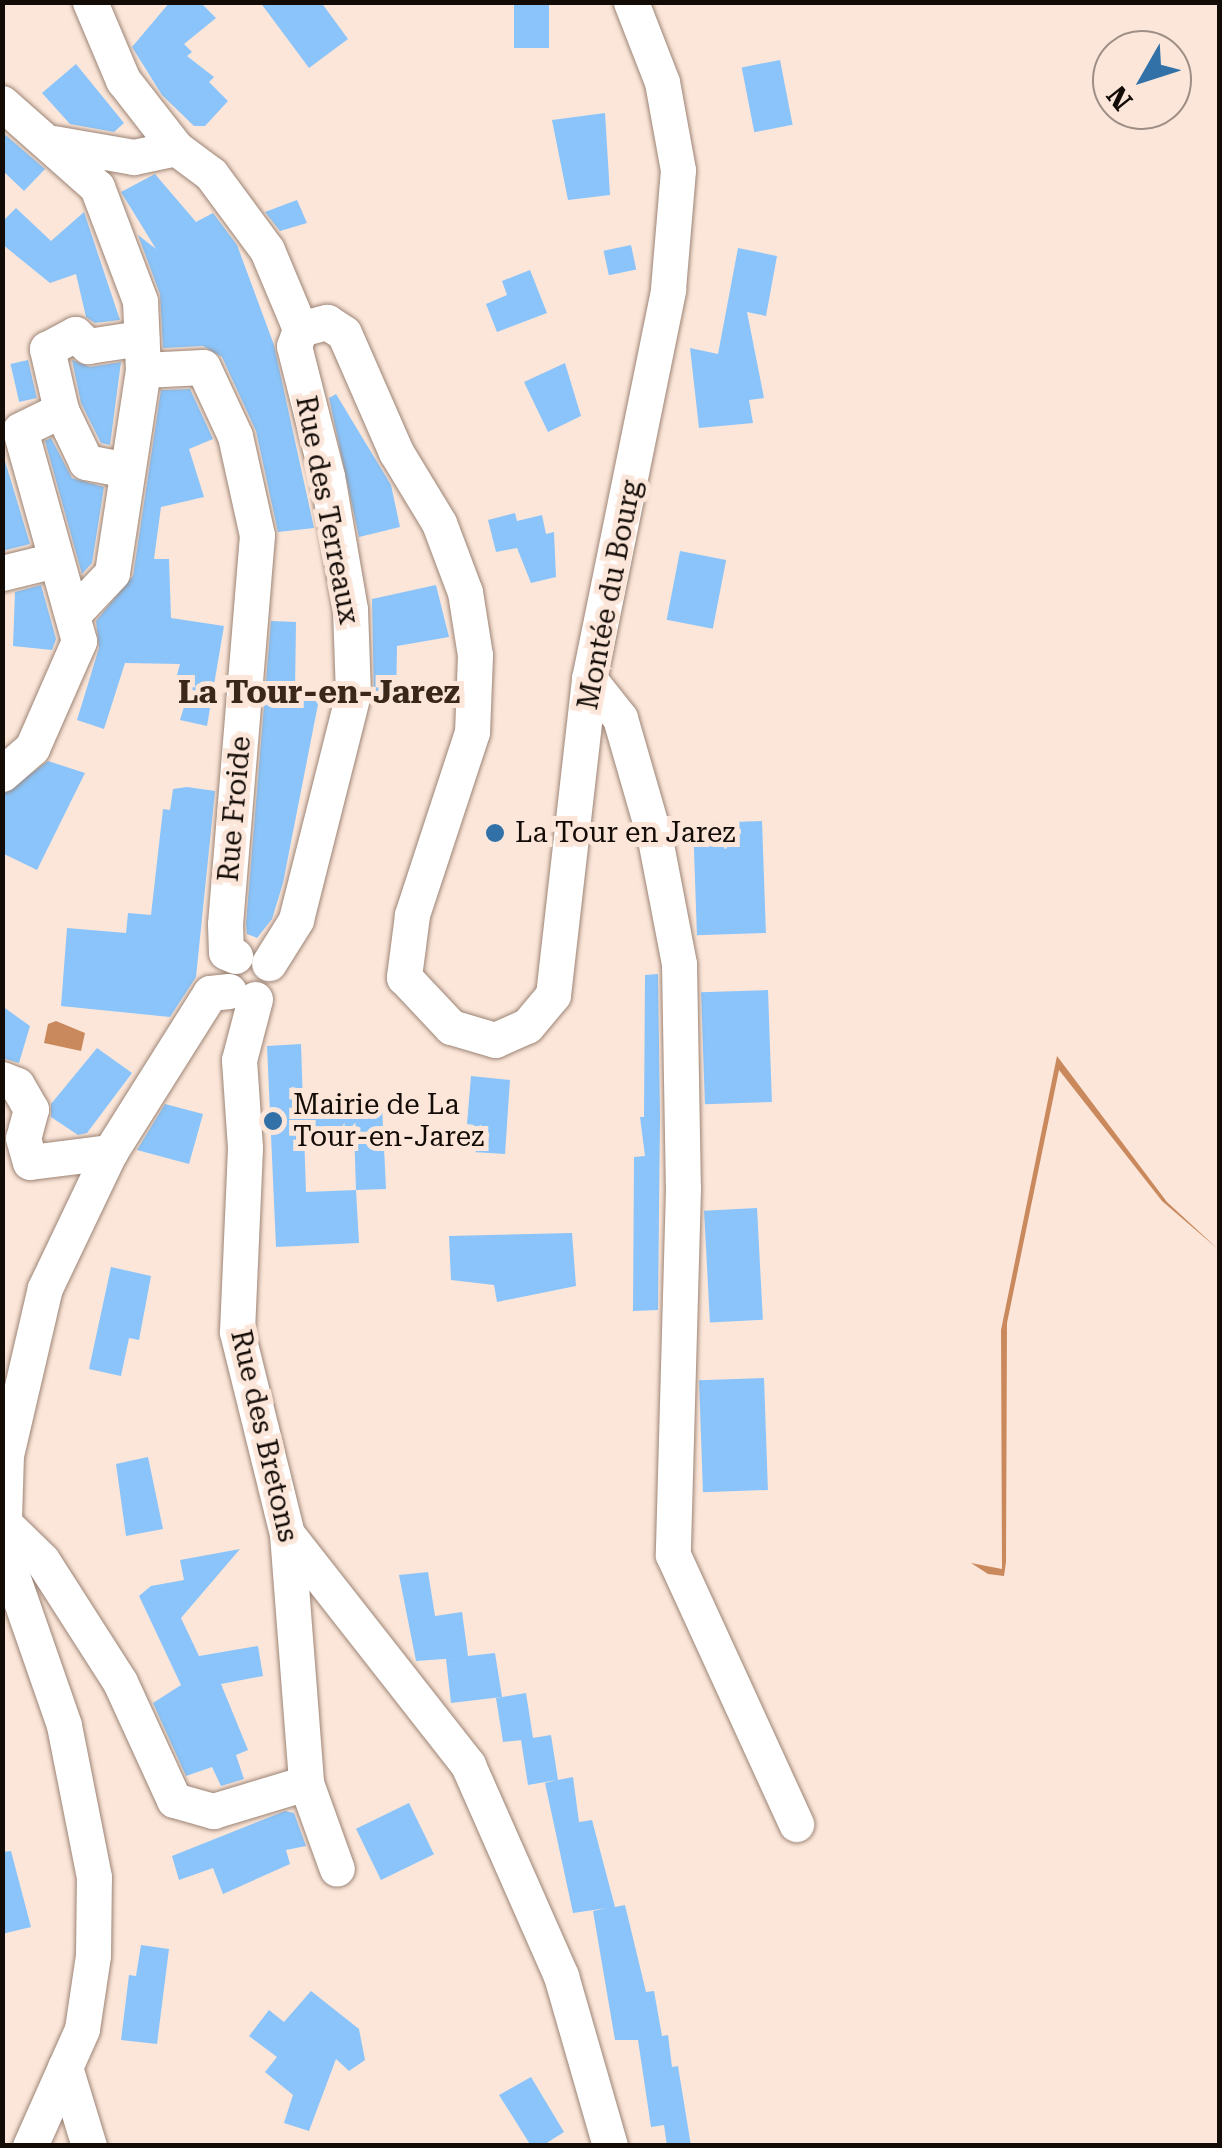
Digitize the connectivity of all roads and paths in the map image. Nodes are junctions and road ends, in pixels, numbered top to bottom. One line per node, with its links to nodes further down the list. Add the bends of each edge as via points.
1 (90, 2): 5 (street, Rue des Terreaux, via 123,80)
2 (630, 2): 13 (street, Montée du Bourg, via 662,82 678,170 668,289 647,415)
3 (2, 103): 4 (street)
4 (53, 143): 5 (street, via 134,157); 7 (street, via 97,187 140,301)
5 (176, 148): 6 (street, Rue des Terreaux, via 211,174 267,250)
6 (300, 329): 13 (street, Montée du Bourg, via 327,322 344,333 396,452 440,523 465,592 476,655 472,732 412,915 404,977 451,1028 495,1040 527,1026 552,995); 16 (street, Rue des Terreaux, via 294,346 327,476 350,609 353,694 296,920)
7 (142, 354): 8 (street, via 88,346 76,334 47,350); 9 (street); 15 (street, Rue Froide, via 204,367 235,436 257,535 224,924 226,952)
8 (61, 410): 9 (street, via 86,462); 10 (street, via 20,430)
9 (127, 470): 12 (street, via 112,573)
10 (55, 560): 11 (street); 12 (street)
11 (2, 574)
12 (74, 613): 14 (street, via 80,641 32,748)
13 (588, 679): 23 (street, via 620,718 655,839 679,964 683,1188 673,1555)
14 (2, 774)
15 (234, 956): 16 (street, via 254,952); 17 (street, via 224,979)
16 (269, 963): 17 (street, via 273,977)
17 (242, 995): 19 (street, via 210,994); 21 (street, Rue des Bretons, via 245,1148 237,1332)
18 (2, 1080): 19 (street, via 17,1086 31,1109 23,1138 30,1162)
19 (110, 1152): 20 (street, via 45,1288 6,1455)
20 (4, 1523): 22 (street, via 42,1560 120,1682 174,1800 213,1812); 25 (street, via 3,1550 64,1725 94,1877 94,1955 82,2029)
21 (288, 1534): 22 (street, Rue des Bretons); 28 (street, via 468,1765 561,1976)
22 (306, 1783): 24 (street, Rue des Bretons)
23 (796, 1824)
24 (337, 1869)
25 (66, 2067): 26 (street); 27 (street)
26 (30, 2146)
27 (88, 2146)
28 (610, 2146)

